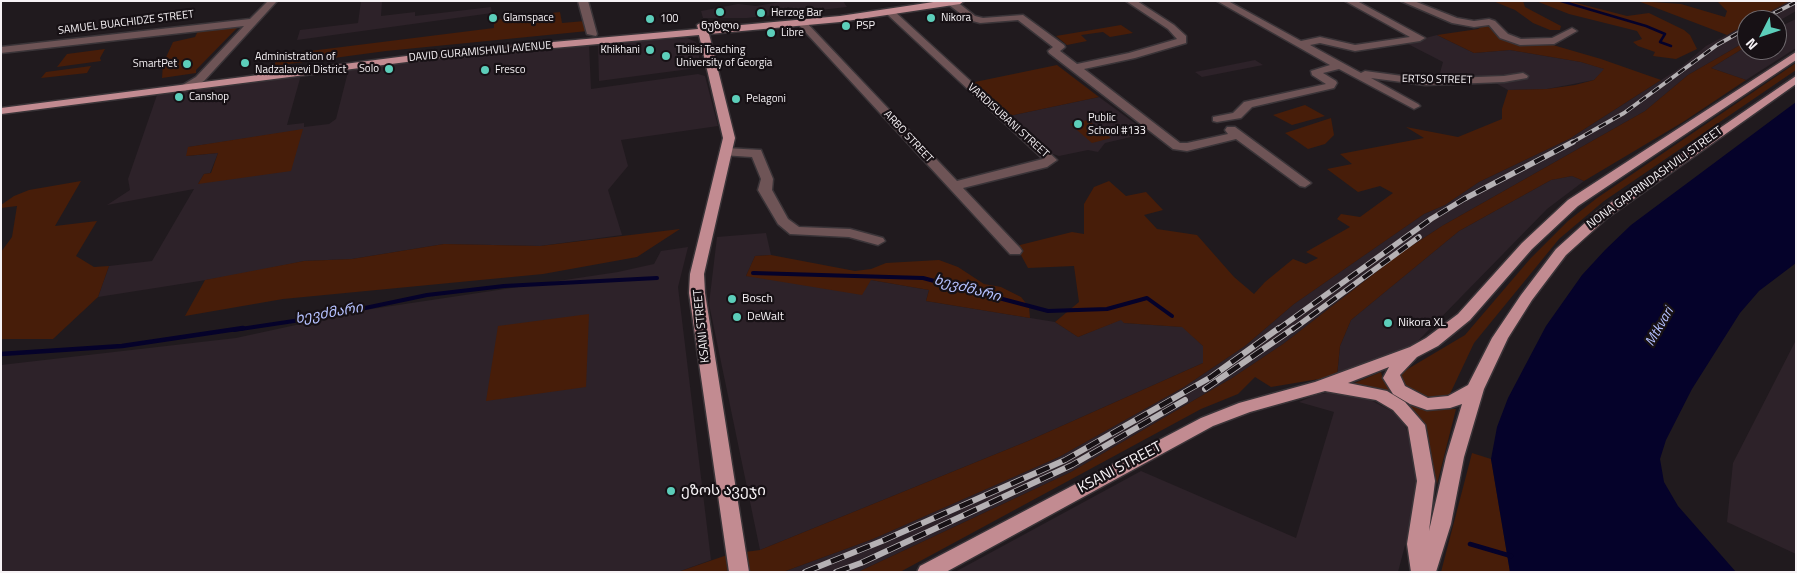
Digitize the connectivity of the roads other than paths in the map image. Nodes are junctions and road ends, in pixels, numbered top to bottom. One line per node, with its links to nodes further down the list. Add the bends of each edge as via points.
1 (273, 1): 10 (street)
2 (583, 1): 14 (street)
3 (919, 1): 9 (main road, DAVID GURAMISHVILI AVENUE)
4 (1130, 1): 19 (street, via 1171,27 1182,41)
5 (1221, 1): 15 (street, ERTSO STREET)
6 (1349, 1): 15 (street, via 1420,38 1355,48 1320,40)
7 (1406, 1): 13 (street, via 1455,21 1492,22 1504,36 1520,42 1554,41)
8 (956, 2): 9 (main road, DAVID GURAMISHVILI AVENUE); 19 (street, via 972,18 983,21 1020,17 1060,47 1053,51)
9 (889, 10): 11 (main road, DAVID GURAMISHVILI AVENUE); 12 (main road, DAVID GURAMISHVILI AVENUE); 30 (street, VARDISUBANI STREET, via 1051,160)
10 (253, 22): 16 (street, SAMUEL BUACHIDZE STREET); 23 (street)
11 (802, 23): 12 (main road, DAVID GURAMISHVILI AVENUE); 30 (street, ARBO STREET)
12 (703, 29): 14 (main road, DAVID GURAMISHVILI AVENUE); 23 (main road, DAVID GURAMISHVILI AVENUE); 28 (main road, KSANI STREET, via 728,128)
13 (1572, 31)
14 (592, 34): 23 (main road, DAVID GURAMISHVILI AVENUE, via 397,53)
15 (1299, 44): 18 (street, ERTSO STREET)
16 (1, 50)
17 (1796, 55): 33 (main road, NONA GAPRINDASHVILI STREET, via 1574,203 1527,246 1464,317)
18 (1340, 66): 20 (street, ERTSO STREET); 27 (street, via 1316,71 1332,83 1330,86 1248,104 1237,116 1217,120)
19 (1075, 68): 27 (street, via 1177,146 1187,147)
20 (1352, 72): 21 (street, ERTSO STREET, via 1425,82 1504,80); 25 (street, ERTSO STREET)
21 (1523, 76)
22 (1796, 79): 35 (main road, NONA GAPRINDASHVILI STREET, via 1615,204 1577,236 1513,318)
23 (201, 82): 24 (main road, DAVID GURAMISHVILI AVENUE); 26 (main road, DAVID GURAMISHVILI AVENUE, via 185,88)
24 (1, 105)
25 (1414, 106)
26 (1, 111)
27 (1237, 135): 29 (street)
28 (726, 152): 31 (street, via 757,153 767,179 766,190 783,221 795,231 850,233); 36 (main road, KSANI STREET, via 706,227 696,293)
29 (1305, 183)
30 (954, 186): 32 (street, ARBO STREET)
31 (878, 241)
32 (1015, 251)
33 (1416, 351): 34 (main road, NONA GAPRINDASHVILI STREET); 35 (main road, via 1391,378 1399,390 1428,404 1439,404 1456,401)
34 (1322, 386): 37 (main road, KSANI STREET, via 1245,407 1207,422); 38 (main road, via 1354,388 1381,395 1399,406 1416,425 1426,481 1418,544)
35 (1475, 389): 39 (main road, NONA GAPRINDASHVILI STREET)
36 (738, 572)
37 (927, 572)
38 (1420, 572)
39 (1426, 572)

